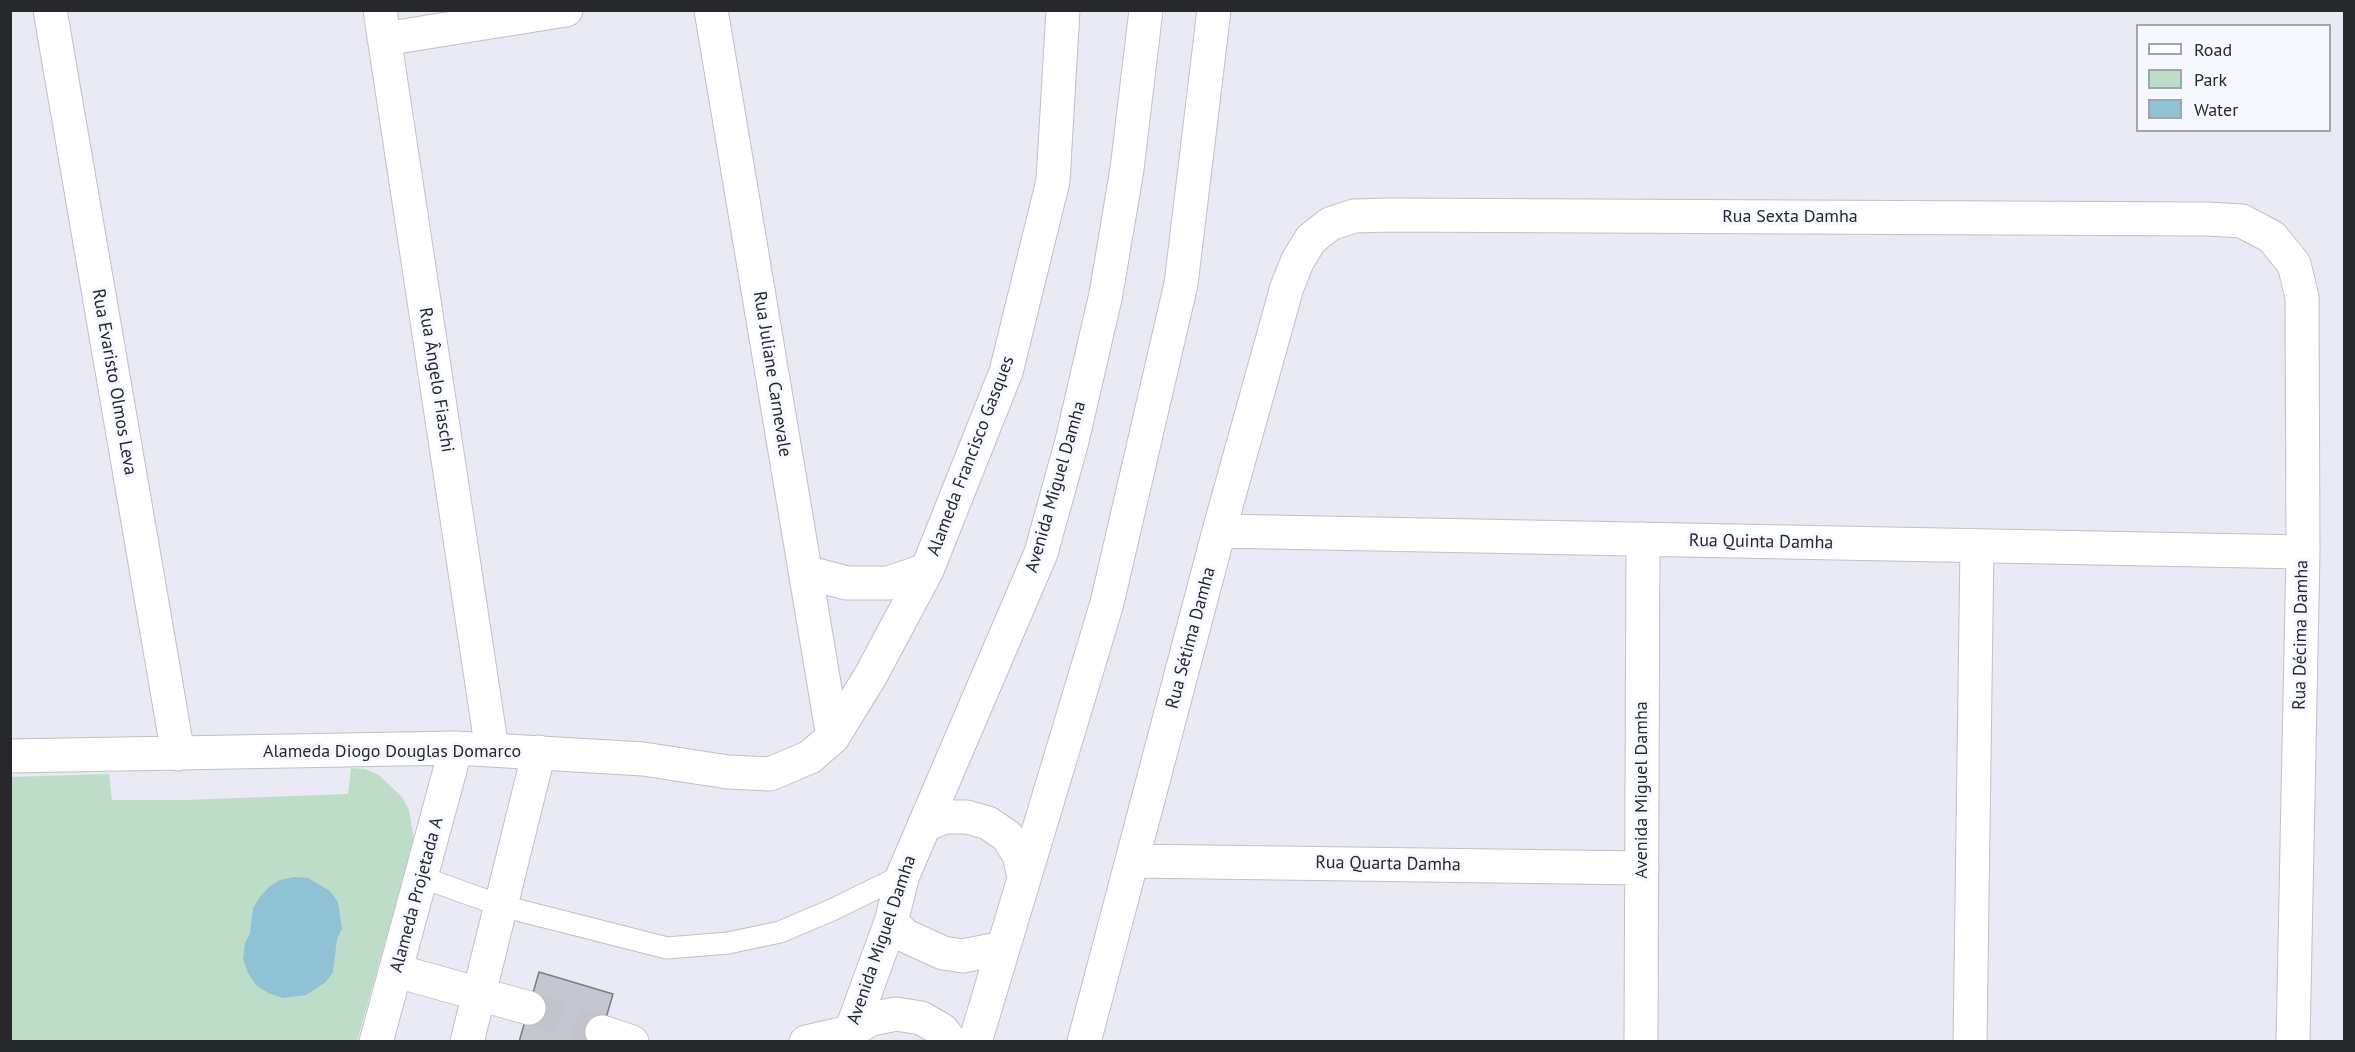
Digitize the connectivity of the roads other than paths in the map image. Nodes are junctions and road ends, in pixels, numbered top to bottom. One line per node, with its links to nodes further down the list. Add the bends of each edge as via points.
1 (51, 10): 20 (street, Rua Evaristo Olmos Leva)
2 (566, 10): 7 (street)
3 (711, 10): 15 (street, Rua Juliane Carnevale)
4 (1063, 10): 14 (street, Alameda Francisco Gasques, via 1053,181 1012,350)
5 (1146, 10): 22 (street, Avenida Miguel Damha, via 1127,169 1106,294 1072,441 1041,553)
6 (1214, 10): 27 (street, via 1181,284 1107,603)
7 (382, 25): 18 (street, Rua Ângelo Fiaschi)
8 (2272, 237): 9 (street, Rua Sexta Damha, via 2242,221 2207,219 1389,214 1354,216 1330,224); 13 (street, Rua Décima Damha, via 2294,264 2302,297)
9 (1311, 239): 10 (street, Rua Sétima Damha, via 1287,287)
10 (1219, 531): 11 (street, Rua Quinta Damha); 23 (street, Rua Sétima Damha)
11 (1643, 539): 12 (street, Rua Quinta Damha); 24 (street, Avenida Miguel Damha)
12 (1977, 546): 13 (street, Rua Quinta Damha); 42 (street)
13 (2303, 552): 43 (street, Rua Décima Damha)
14 (927, 570): 15 (street, via 888,583 847,583); 16 (street, Alameda Francisco Gasques, via 871,675)
15 (805, 572): 16 (street, Rua Juliane Carnevale)
16 (832, 737): 19 (street, Alameda Diogo Douglas Domarco, via 810,757 770,774)
17 (456, 748): 18 (street, Alameda Diogo Douglas Domarco); 20 (street, Alameda Diogo Douglas Domarco); 26 (street, Alameda Projetada A)
18 (492, 750): 19 (street, Alameda Diogo Douglas Domarco)
19 (539, 752): 28 (street)
20 (178, 754): 21 (street, Alameda Diogo Douglas Domarco)
21 (10, 756)
22 (924, 825): 25 (street, Avenida Miguel Damha); 27 (street, via 945,817 967,817 988,823 1006,836 1019,855)
23 (1133, 861): 24 (street, Rua Quarta Damha); 40 (street, Rua Sétima Damha)
24 (1642, 868): 41 (street, Avenida Miguel Damha)
25 (903, 875): 28 (lane, via 780,932 728,943 667,948); 29 (street, Avenida Miguel Damha)
26 (421, 876): 28 (lane); 31 (street, Alameda Projetada A)
27 (1024, 877): 30 (street)
28 (502, 906): 32 (street)
29 (891, 922): 30 (street, via 906,936 942,953 963,956); 34 (street, Avenida Miguel Damha)
30 (1003, 948): 39 (street)
31 (397, 971): 32 (street); 35 (street, Alameda Projetada A)
32 (480, 993): 33 (street); 36 (street)
33 (529, 1008)
34 (848, 1037): 37 (street); 38 (street, via 871,1018 896,1014 921,1018 942,1030)
35 (376, 1041)
36 (467, 1041)
37 (806, 1041)
38 (951, 1041)
39 (975, 1041)
40 (1084, 1041)
41 (1641, 1041)
42 (1970, 1041)
43 (2293, 1041)

